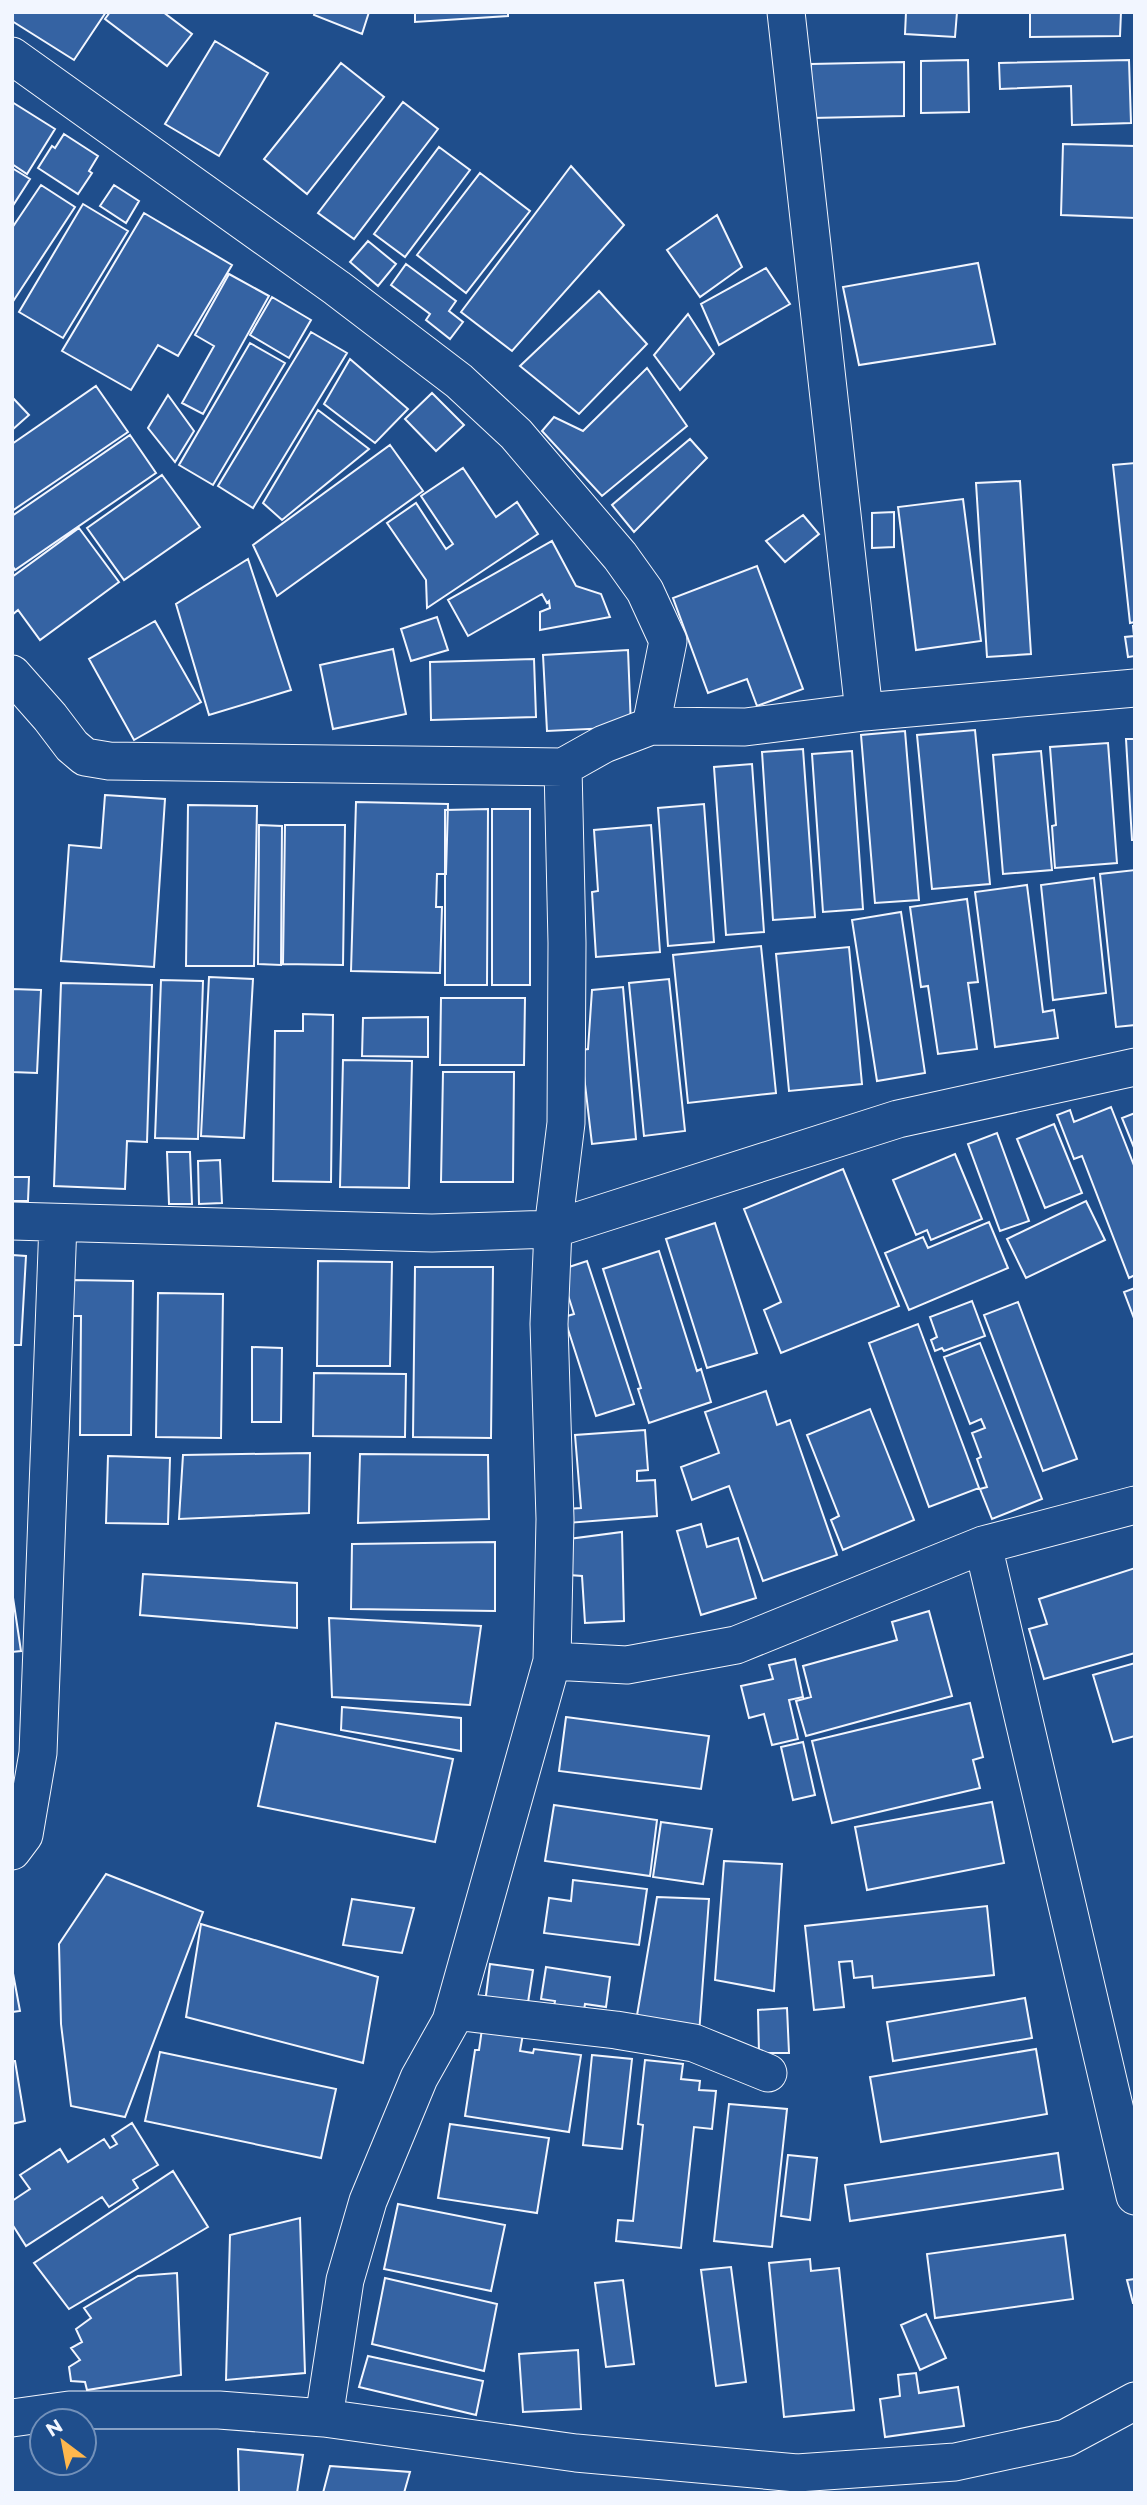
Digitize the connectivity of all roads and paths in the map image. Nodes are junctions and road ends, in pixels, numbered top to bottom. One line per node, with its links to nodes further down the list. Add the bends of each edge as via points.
1 (786, 12): 5 (street)
2 (12, 56): 6 (street, via 337,288 459,382 516,434 645,591 668,641)
3 (12, 674): 7 (street, via 85,757)
4 (1135, 688): 5 (street)
5 (864, 712): 6 (street, via 745,727)
6 (651, 726): 7 (street, via 604,744)
7 (563, 767): 11 (street, via 566,1123)
8 (1135, 1068): 11 (street, via 898,1119)
9 (12, 1221): 10 (street)
10 (58, 1223): 11 (street, via 432,1233); 15 (street, via 38,1753 24,1835)
11 (553, 1229): 14 (street)
12 (1135, 1505): 13 (street)
13 (983, 1545): 14 (street, via 736,1645 627,1665); 18 (street)
14 (552, 1661): 16 (street)
15 (12, 1851)
16 (454, 2011): 17 (street, via 694,2043); 21 (street, via 419,2078 368,2201 345,2280)
17 (768, 2073)
18 (1135, 2196)
19 (1135, 2401): 21 (street, via 1066,2438 956,2462 797,2473 576,2453)
20 (12, 2418): 21 (street, via 69,2410 219,2410)
21 (324, 2418)

